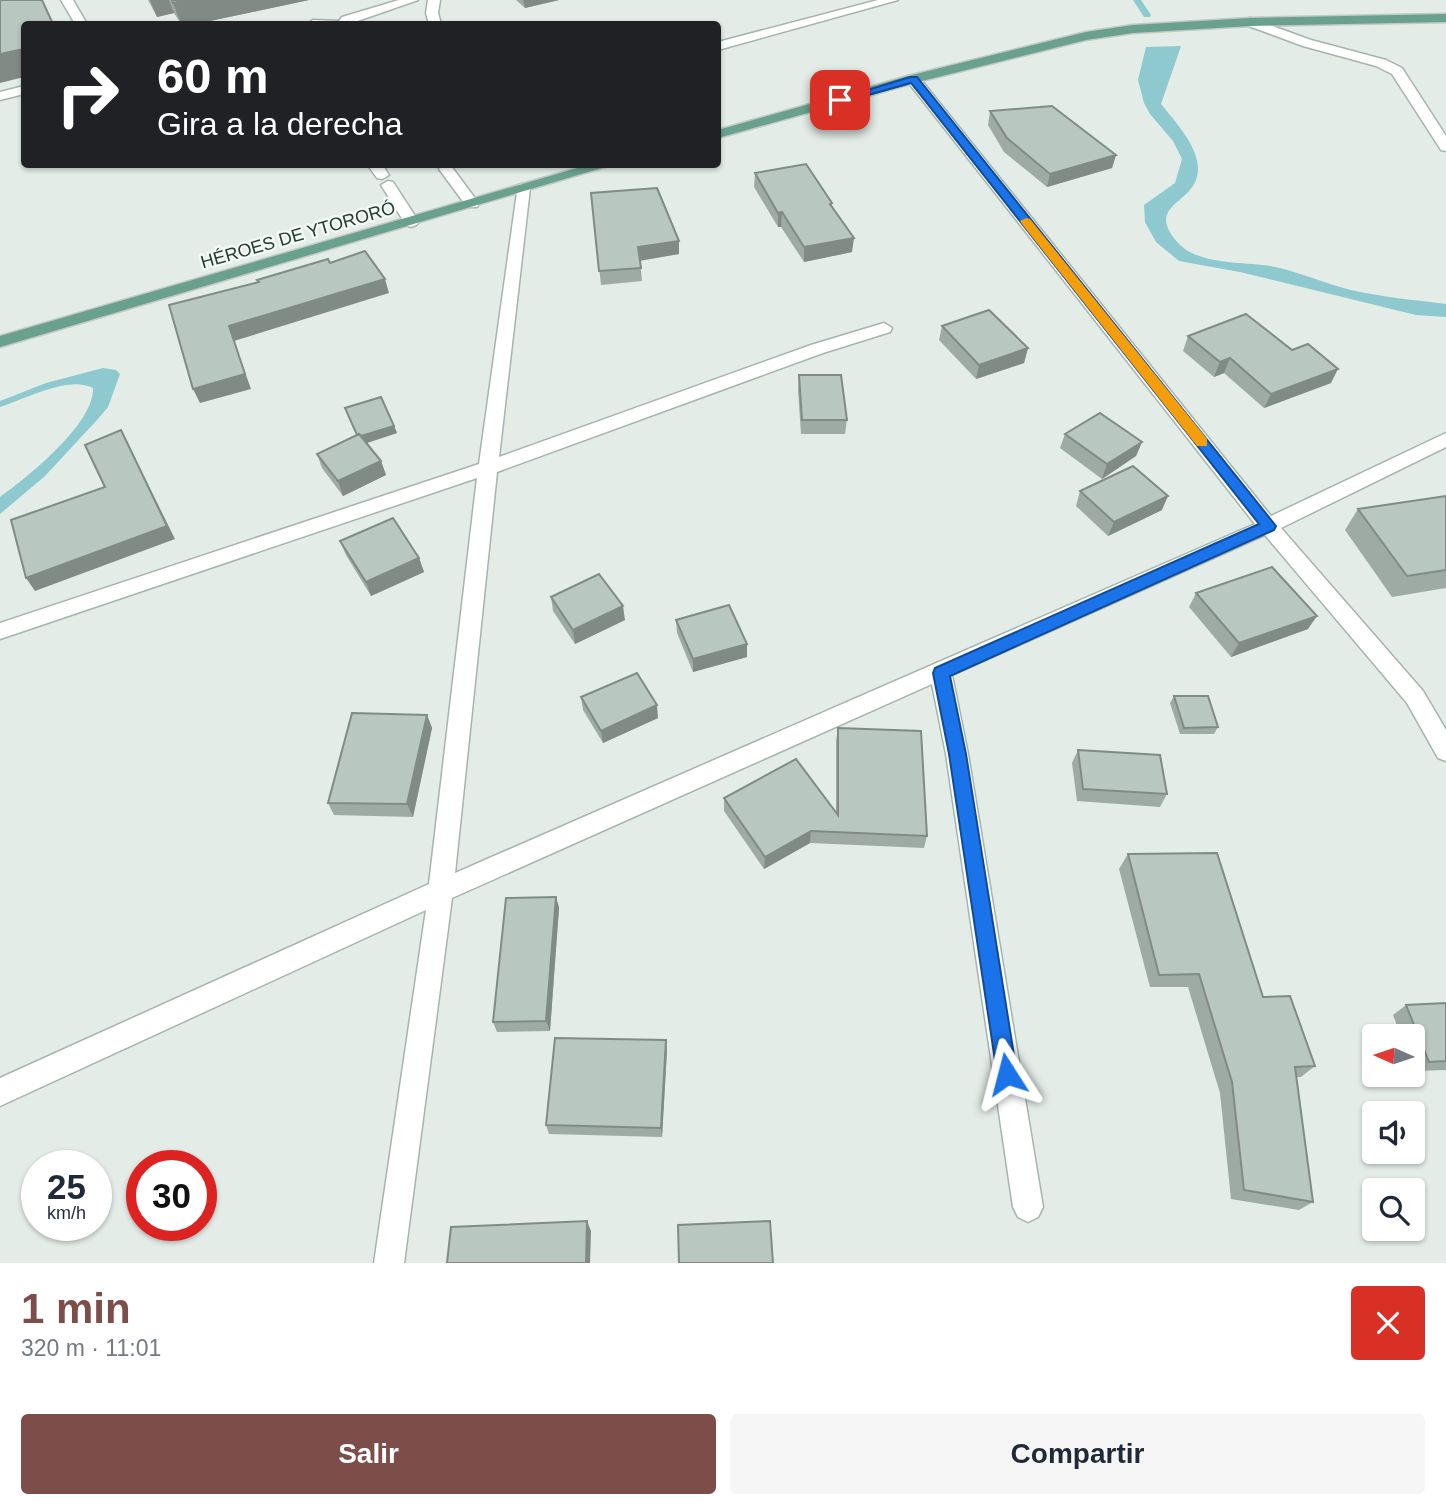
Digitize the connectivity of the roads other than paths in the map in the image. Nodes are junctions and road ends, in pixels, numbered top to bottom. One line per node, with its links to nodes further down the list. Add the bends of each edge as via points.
1 (67, 0): 6 (street)
2 (412, 0): 7 (street)
3 (434, 0): 8 (street)
4 (892, 0): 10 (street)
5 (1446, 18): 9 (main road)
6 (78, 21)
7 (345, 21)
8 (434, 21)
9 (1250, 22): 11 (main road, via 1086,36); 15 (street, via 1397,71)
10 (721, 45)
11 (914, 79): 14 (main road); 26 (street)
12 (21, 91): 13 (street)
13 (0, 96)
14 (721, 133)
15 (1446, 147)
16 (594, 168): 19 (main road, HÉROES DE YTORORÓ)
17 (446, 169): 20 (street)
18 (381, 175): 21 (street)
19 (523, 188): 20 (main road, HÉROES DE YTORORÓ); 25 (street)
20 (472, 204): 21 (main road, HÉROES DE YTORORÓ)
21 (411, 222): 23 (main road, HÉROES DE YTORORÓ)
22 (884, 328): 25 (street)
23 (0, 342)
24 (1446, 439): 26 (street)
25 (488, 468): 27 (street); 31 (street)
26 (1268, 526): 28 (street); 29 (street, via 1387,662)
27 (0, 631)
28 (941, 673): 31 (street); 33 (street)
29 (1440, 731): 30 (street)
30 (1446, 751)
31 (441, 891): 32 (street); 34 (street)
32 (0, 1092)
33 (1028, 1208)
34 (389, 1263)

